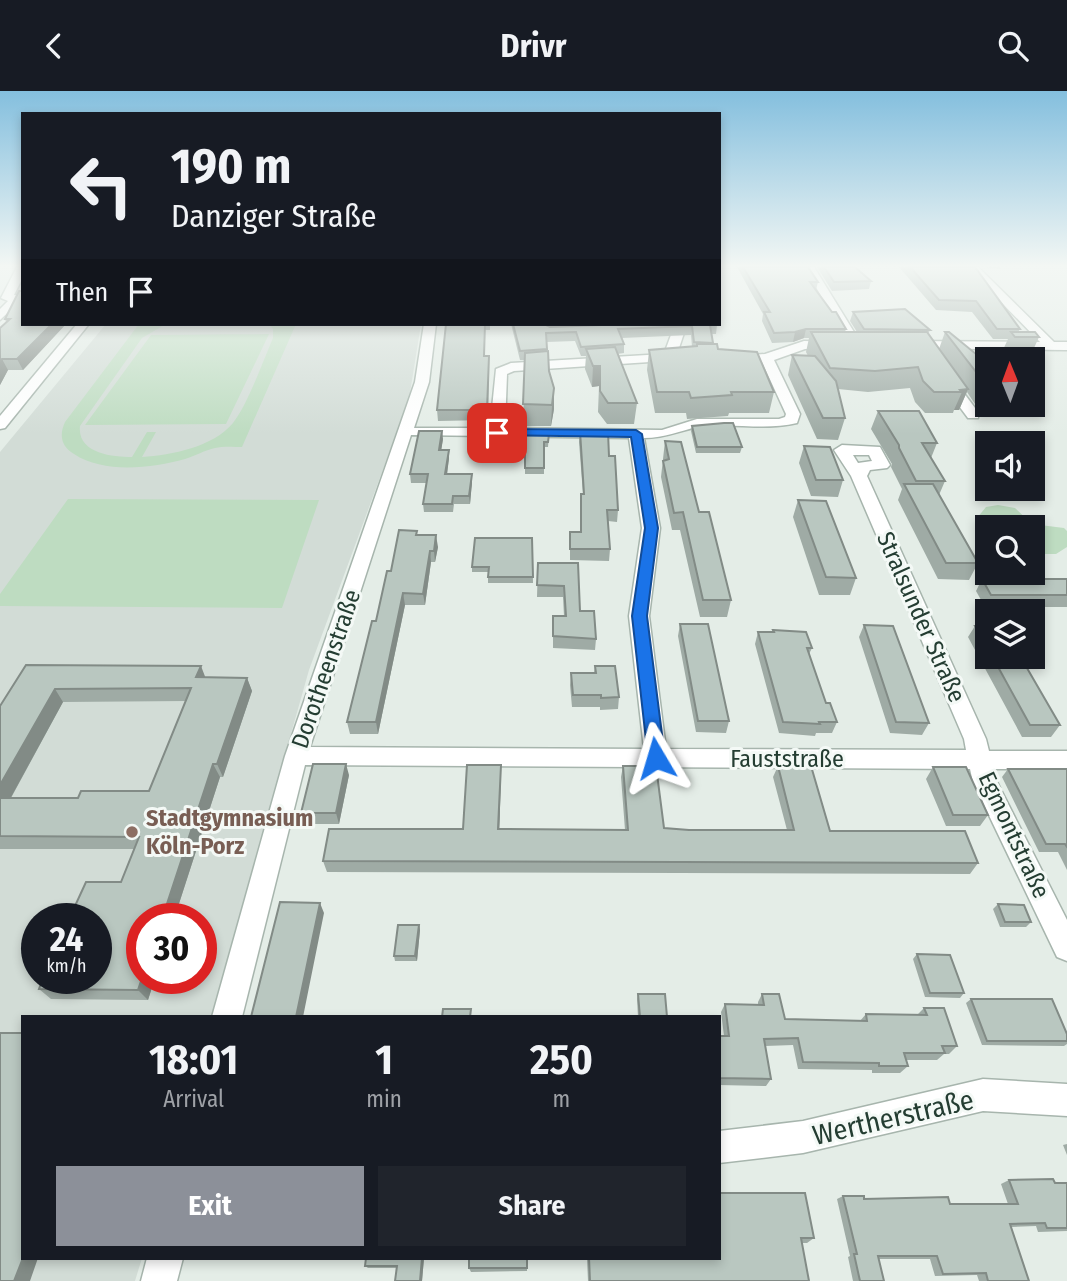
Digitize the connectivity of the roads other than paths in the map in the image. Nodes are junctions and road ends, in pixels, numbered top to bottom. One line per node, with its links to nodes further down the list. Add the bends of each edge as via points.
1 (847, 323): 12 (street, via 862,345 804,345)
2 (1028, 323): 8 (street)
3 (81, 326): 15 (street)
4 (430, 326): 16 (street, Dorotheenstraße, via 422,382)
5 (680, 326): 10 (street)
6 (890, 345): 7 (street)
7 (924, 345): 8 (street); 14 (street)
8 (1051, 346): 9 (street)
9 (1067, 346)
10 (669, 357): 11 (street); 17 (street, via 511,367 501,372)
11 (689, 358)
12 (767, 358): 13 (street); 18 (street, via 792,420 697,422 663,434)
13 (716, 360)
14 (973, 415)
15 (0, 425)
16 (407, 432): 17 (street); 20 (street, Dorotheenstraße)
17 (497, 433): 18 (street)
18 (636, 434): 21 (street, via 651,528 639,616)
19 (859, 476): 22 (street, Stralsunder Straße)
20 (296, 756): 21 (street, Fauststraße); 25 (street, Dorotheenstraße)
21 (656, 758): 22 (street, Fauststraße)
22 (980, 759): 23 (street, Fauststraße); 24 (street, Egmontstraße, via 985,782)
23 (1067, 760)
24 (1067, 948)
25 (229, 1015)
26 (1067, 1100): 27 (street, Wertherstraße, via 983,1095 803,1137)
27 (721, 1147)
28 (164, 1260): 29 (street)
29 (159, 1281)

